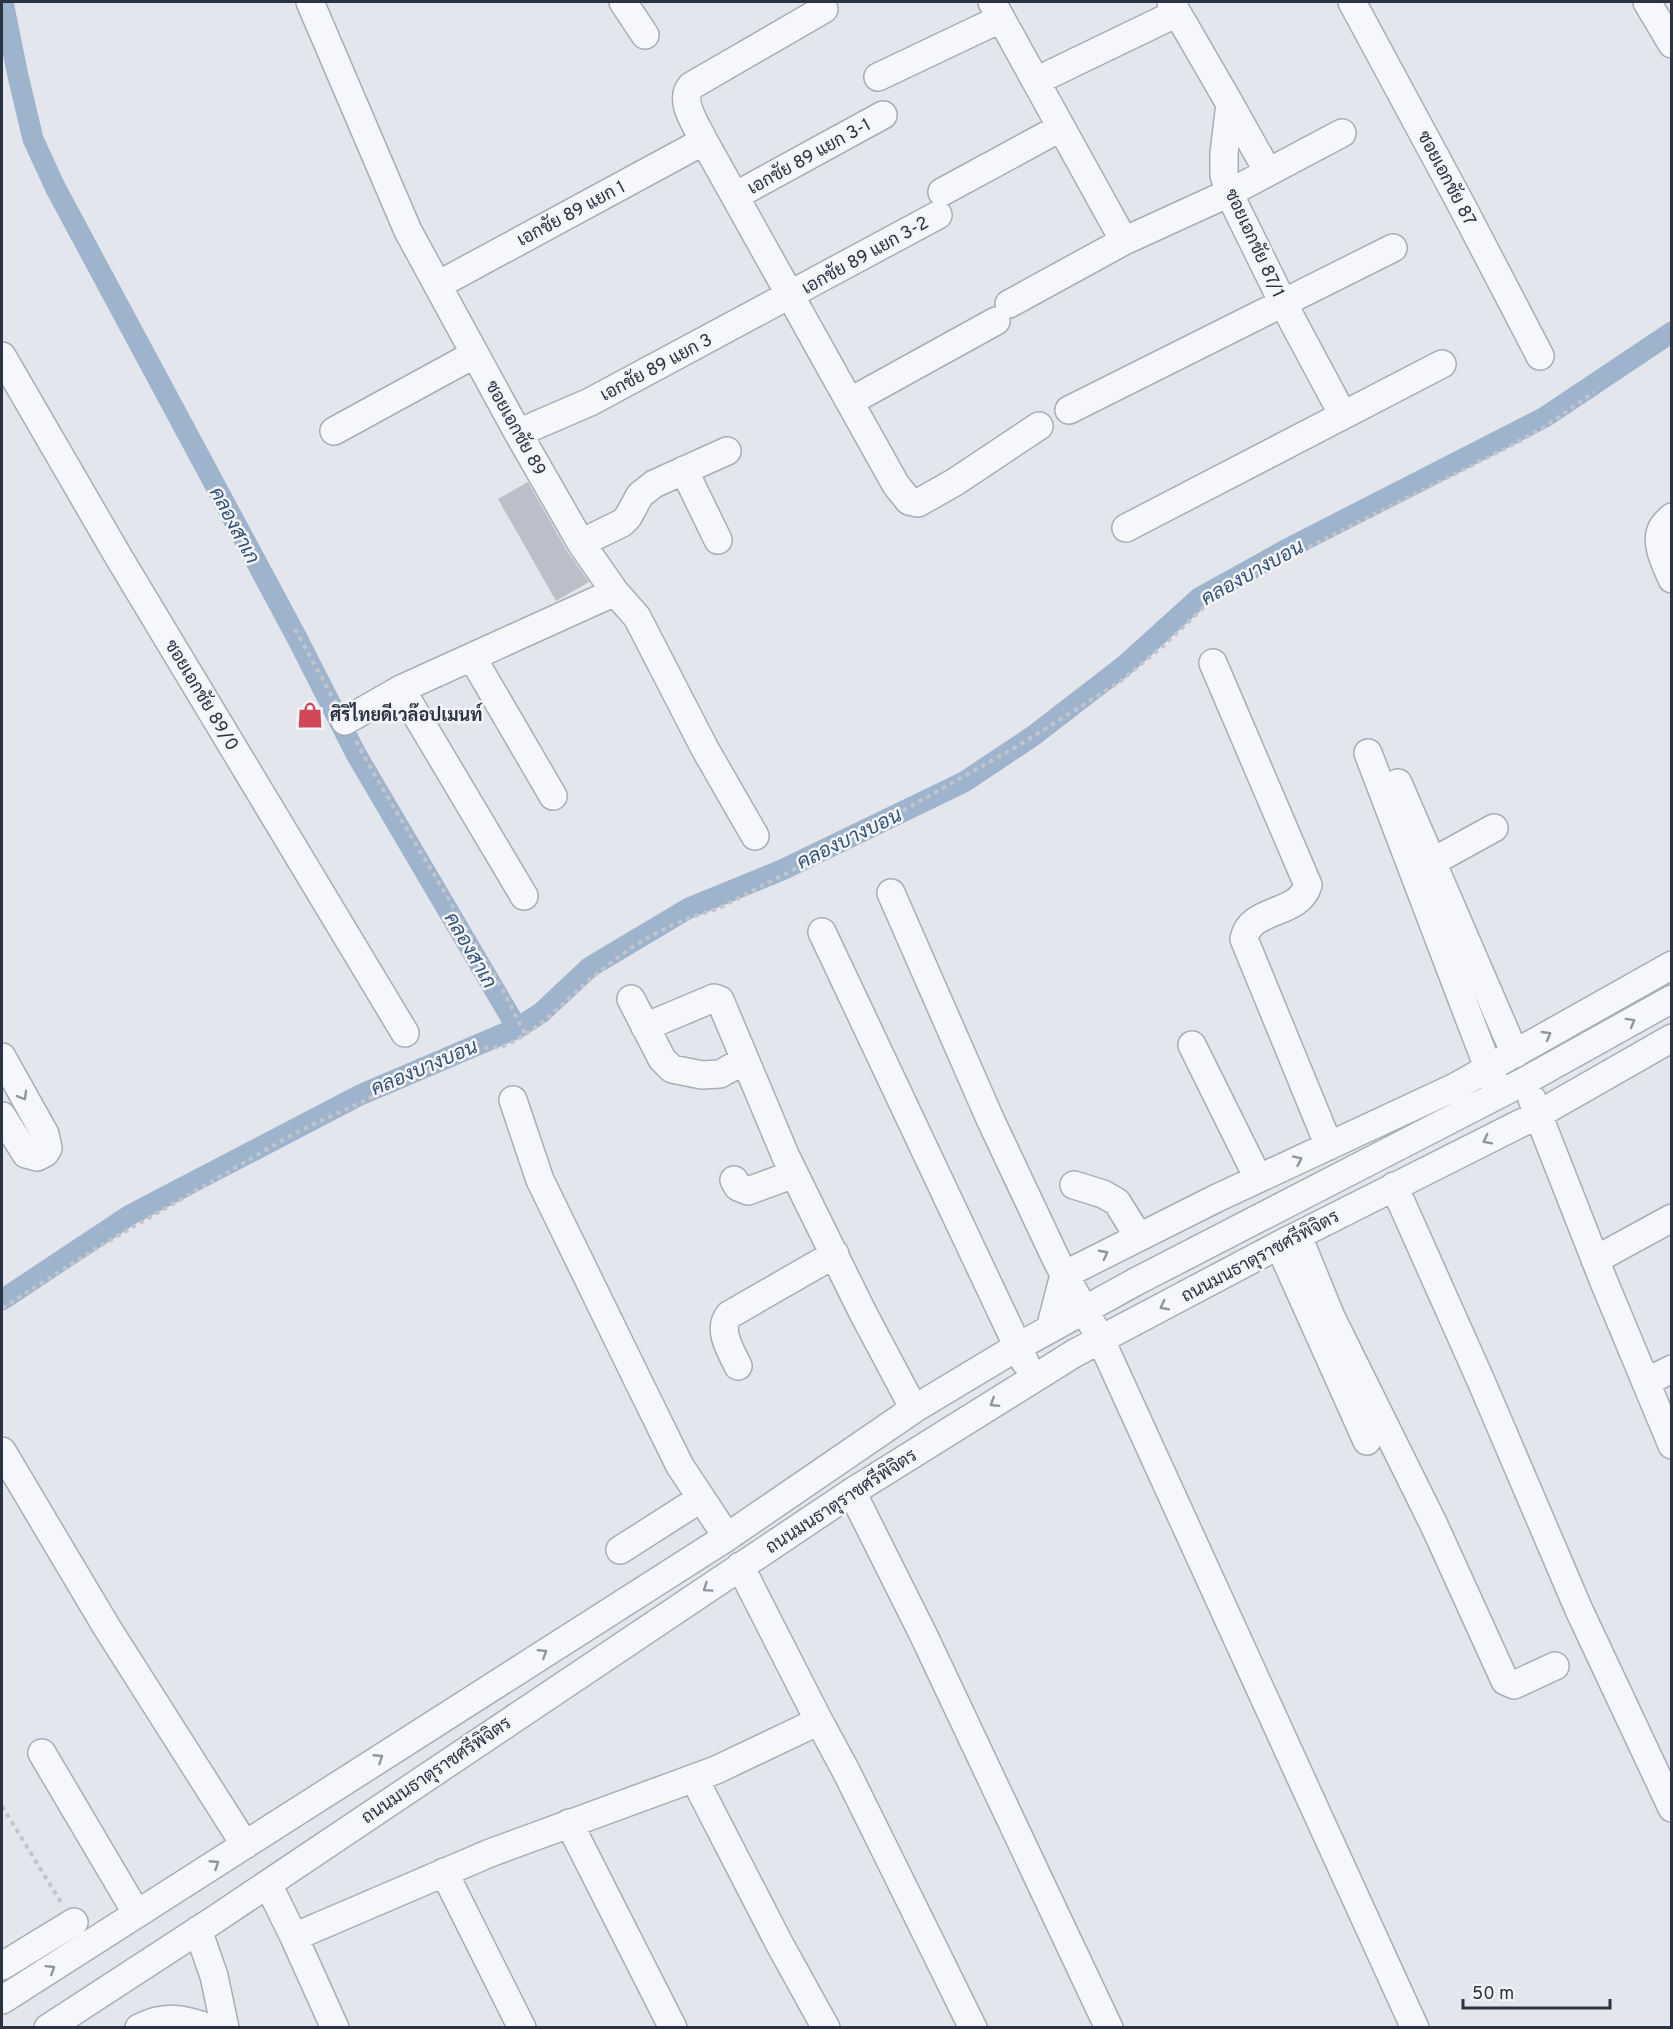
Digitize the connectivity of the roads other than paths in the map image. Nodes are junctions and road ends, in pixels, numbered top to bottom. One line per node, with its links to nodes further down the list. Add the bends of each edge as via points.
1 (310, 2): 22 (street, ซอยเอกชัย 89, via 395,203)
2 (623, 2): 8 (street)
3 (1352, 2): 27 (street, ซอยเอกชัย 87)
4 (1647, 2): 9 (street)
5 (1174, 8): 11 (street); 12 (street)
6 (824, 9): 16 (street, via 686,91)
7 (996, 10): 10 (street); 11 (street)
8 (645, 35)
9 (1671, 44)
10 (878, 76)
11 (1036, 81): 14 (street)
12 (1230, 104): 17 (street); 18 (street, ซอยเอกชัย 87/1, via 1224,153)
13 (883, 115): 19 (street, เอกชัย 89 แยก 3-1)
14 (1060, 128): 20 (street); 23 (street, เอกชัย 89 แยก 3-2)
15 (1342, 134): 17 (street)
16 (704, 141): 19 (street); 22 (street, เอกชัย 89 แยก 1)
17 (1268, 172): 18 (street)
18 (1229, 193): 20 (street); 24 (street, ซอยเอกชัย 87/1)
19 (735, 196): 23 (street)
20 (1124, 241): 29 (street)
21 (1394, 248): 24 (street)
22 (438, 285): 25 (street, ซอยเอกชัย 89)
23 (791, 295): 29 (street); 34 (street, เอกชัย 89 แยก 3, via 590,402)
24 (1283, 303): 30 (street); 31 (street, ซอยเอกชัย 87/1)
25 (475, 354): 33 (street); 34 (street, ซอยเอกชัย 89)
26 (2, 356): 58 (street, ซอยเอกชัย 89/0)
27 (1540, 356)
28 (1442, 364): 31 (street)
29 (851, 401): 32 (street, via 896,485 916,504 955,483)
30 (1069, 410)
31 (1343, 414): 38 (street)
32 (1039, 426)
33 (334, 431)
34 (518, 433): 40 (street, ซอยเอกชัย 89)
35 (728, 451): 36 (street)
36 (684, 470): 39 (street); 40 (street, via 640,495 622,524)
37 (1671, 517): 41 (street, via 1661,529 1660,542)
38 (1126, 528)
39 (718, 540)
40 (581, 543): 42 (street, ซอยเอกชัย 89)
41 (1671, 579)
42 (615, 592): 43 (street); 49 (street, ซอยเอกชัย 89, via 637,617)
43 (472, 657): 45 (street); 47 (street)
44 (1214, 663): 70 (street, via 1308,885 1300,898 1256,920 1244,939)
45 (400, 689): 46 (street); 52 (street)
46 (345, 721)
47 (553, 796)
48 (1494, 828): 50 (street)
49 (755, 836)
50 (1432, 862): 61 (street); 65 (street, via 1375,749)
51 (891, 893): 81 (street)
52 (524, 896)
53 (822, 932): 85 (street)
54 (1671, 965): 61 (street, ถนนมนธาตุราชศรีพิจิตร, one-way to 54)
55 (631, 999): 57 (street)
56 (1671, 999): 64 (street, ถนนมนธาตุราชศรีพิจิตร, one-way to 56)
57 (645, 1027): 63 (street, via 662,1059 672,1069 720,1074); 63 (street, via 717,998)
58 (405, 1033)
59 (1671, 1038): 67 (street, ถนนมนธาตุราชศรีพิจิตร)
60 (1192, 1045): 72 (street)
61 (1515, 1054): 65 (street, ถนนมนธาตุราชศรีพิจิตร)
62 (2, 1058): 68 (street, one-way to 68, via 45,1134 45,1153 37,1157 26,1154)
63 (745, 1060): 71 (street)
64 (1525, 1081): 65 (street, ถนนมนธาตุราชศรีพิจิตร); 67 (street)
65 (1495, 1082): 69 (street); 70 (street, ถนนมนธาตุราชศรีพิจิตร); 82 (street, ถนนมนธาตุราชศรีพิจิตร)
66 (513, 1100): 96 (street, via 540,1180 680,1466)
67 (1539, 1114): 69 (street, ถนนมนธาตุราชศรีพิจิตร); 80 (street)
68 (2, 1116)
69 (1514, 1126): 75 (street, ถนนมนธาตุราชศรีพิจิตร, one-way to 75)
70 (1329, 1146): 72 (street, ถนนมนธาตุราชศรีพิจิตร, one-way to 70)
71 (794, 1174): 73 (street, via 748,1191 738,1187); 79 (street)
72 (1258, 1178): 77 (street, ถนนมนธาตุราชศรีพิจิตร)
73 (734, 1180)
74 (1074, 1185): 77 (street, via 1117,1202)
75 (1394, 1186): 78 (street, ถนนมนธาตุราชศรีพิจิตร); 104 (street, via 1579,1610)
76 (1671, 1218): 80 (street)
77 (1138, 1236): 81 (street, ถนนมนธาตุราชศรีพิจิตร, one-way to 77)
78 (1289, 1240): 84 (street, ถนนมนธาตุราชศรีพิจิตร, one-way to 84); 92 (street); 100 (street, via 1434,1525 1505,1681 1514,1685)
79 (835, 1254): 86 (street, via 729,1316 723,1328); 90 (street)
80 (1595, 1260): 89 (street)
81 (1064, 1275): 82 (street); 83 (street)
82 (1085, 1309): 83 (street, ถนนมนธาตุราชศรีพิจิตร); 84 (street)
83 (1050, 1329): 85 (street, ถนนมนธาตุราชศรีพิจิตร)
84 (1100, 1338): 88 (street, ถนนมนธาตุราชศรีพิจิตร); 125 (street)
85 (1017, 1347): 88 (street); 90 (street, ถนนมนธาตุราชศรีพิจิตร)
86 (738, 1366)
87 (1671, 1369): 89 (street)
88 (1034, 1378): 91 (street, ถนนมนธาตุราชศรีพิจิตร, one-way to 91)
89 (1646, 1382): 93 (street)
90 (922, 1404): 91 (street); 97 (street, ถนนมนธาตุราชศรีพิจิตร)
91 (950, 1430): 95 (street, ถนนมนธาตุราชศรีพิจิตร)
92 (1367, 1441)
93 (1671, 1445)
94 (2, 1451): 106 (street, via 112,1636)
95 (852, 1492): 99 (street, ถนนมนธาตุราชศรีพิจิตร); 124 (street)
96 (700, 1499): 97 (street); 98 (street)
97 (726, 1537): 106 (street, ถนนมนธาตุราชศรีพิจิตร, one-way to 97)
98 (620, 1550)
99 (740, 1566): 101 (street); 108 (street, ถนนมนธาตุราชศรีพิจิตร, one-way to 108)
100 (1555, 1666)
101 (819, 1721): 103 (street); 123 (street)
102 (42, 1753): 109 (street)
103 (694, 1778): 105 (street); 122 (street)
104 (1671, 1808)
105 (569, 1823): 107 (street); 121 (street)
106 (245, 1845): 109 (street, ถนนมนธาตุราชศรีพิจิตร, one-way to 106)
107 (444, 1872): 112 (street); 120 (street)
108 (268, 1884): 111 (street, ถนนมนธาตุราชศรีพิจิตร); 112 (street)
109 (137, 1914): 114 (street, ถนนมนธาตุราชศรีพิจิตร, one-way to 109)
110 (74, 1922): 113 (street)
111 (198, 1930): 115 (street, ถนนมนธาตุราชศรีพิจิตร); 118 (street)
112 (294, 1937): 119 (street)
113 (2, 1966)
114 (2, 2000)
115 (48, 2028)
116 (139, 2028): 117 (street, via 171,2018)
117 (209, 2028)
118 (225, 2028)
119 (335, 2028)
120 (522, 2028)
121 (672, 2028)
122 (826, 2028)
123 (973, 2028)
124 (1109, 2028)
125 (1415, 2028)

